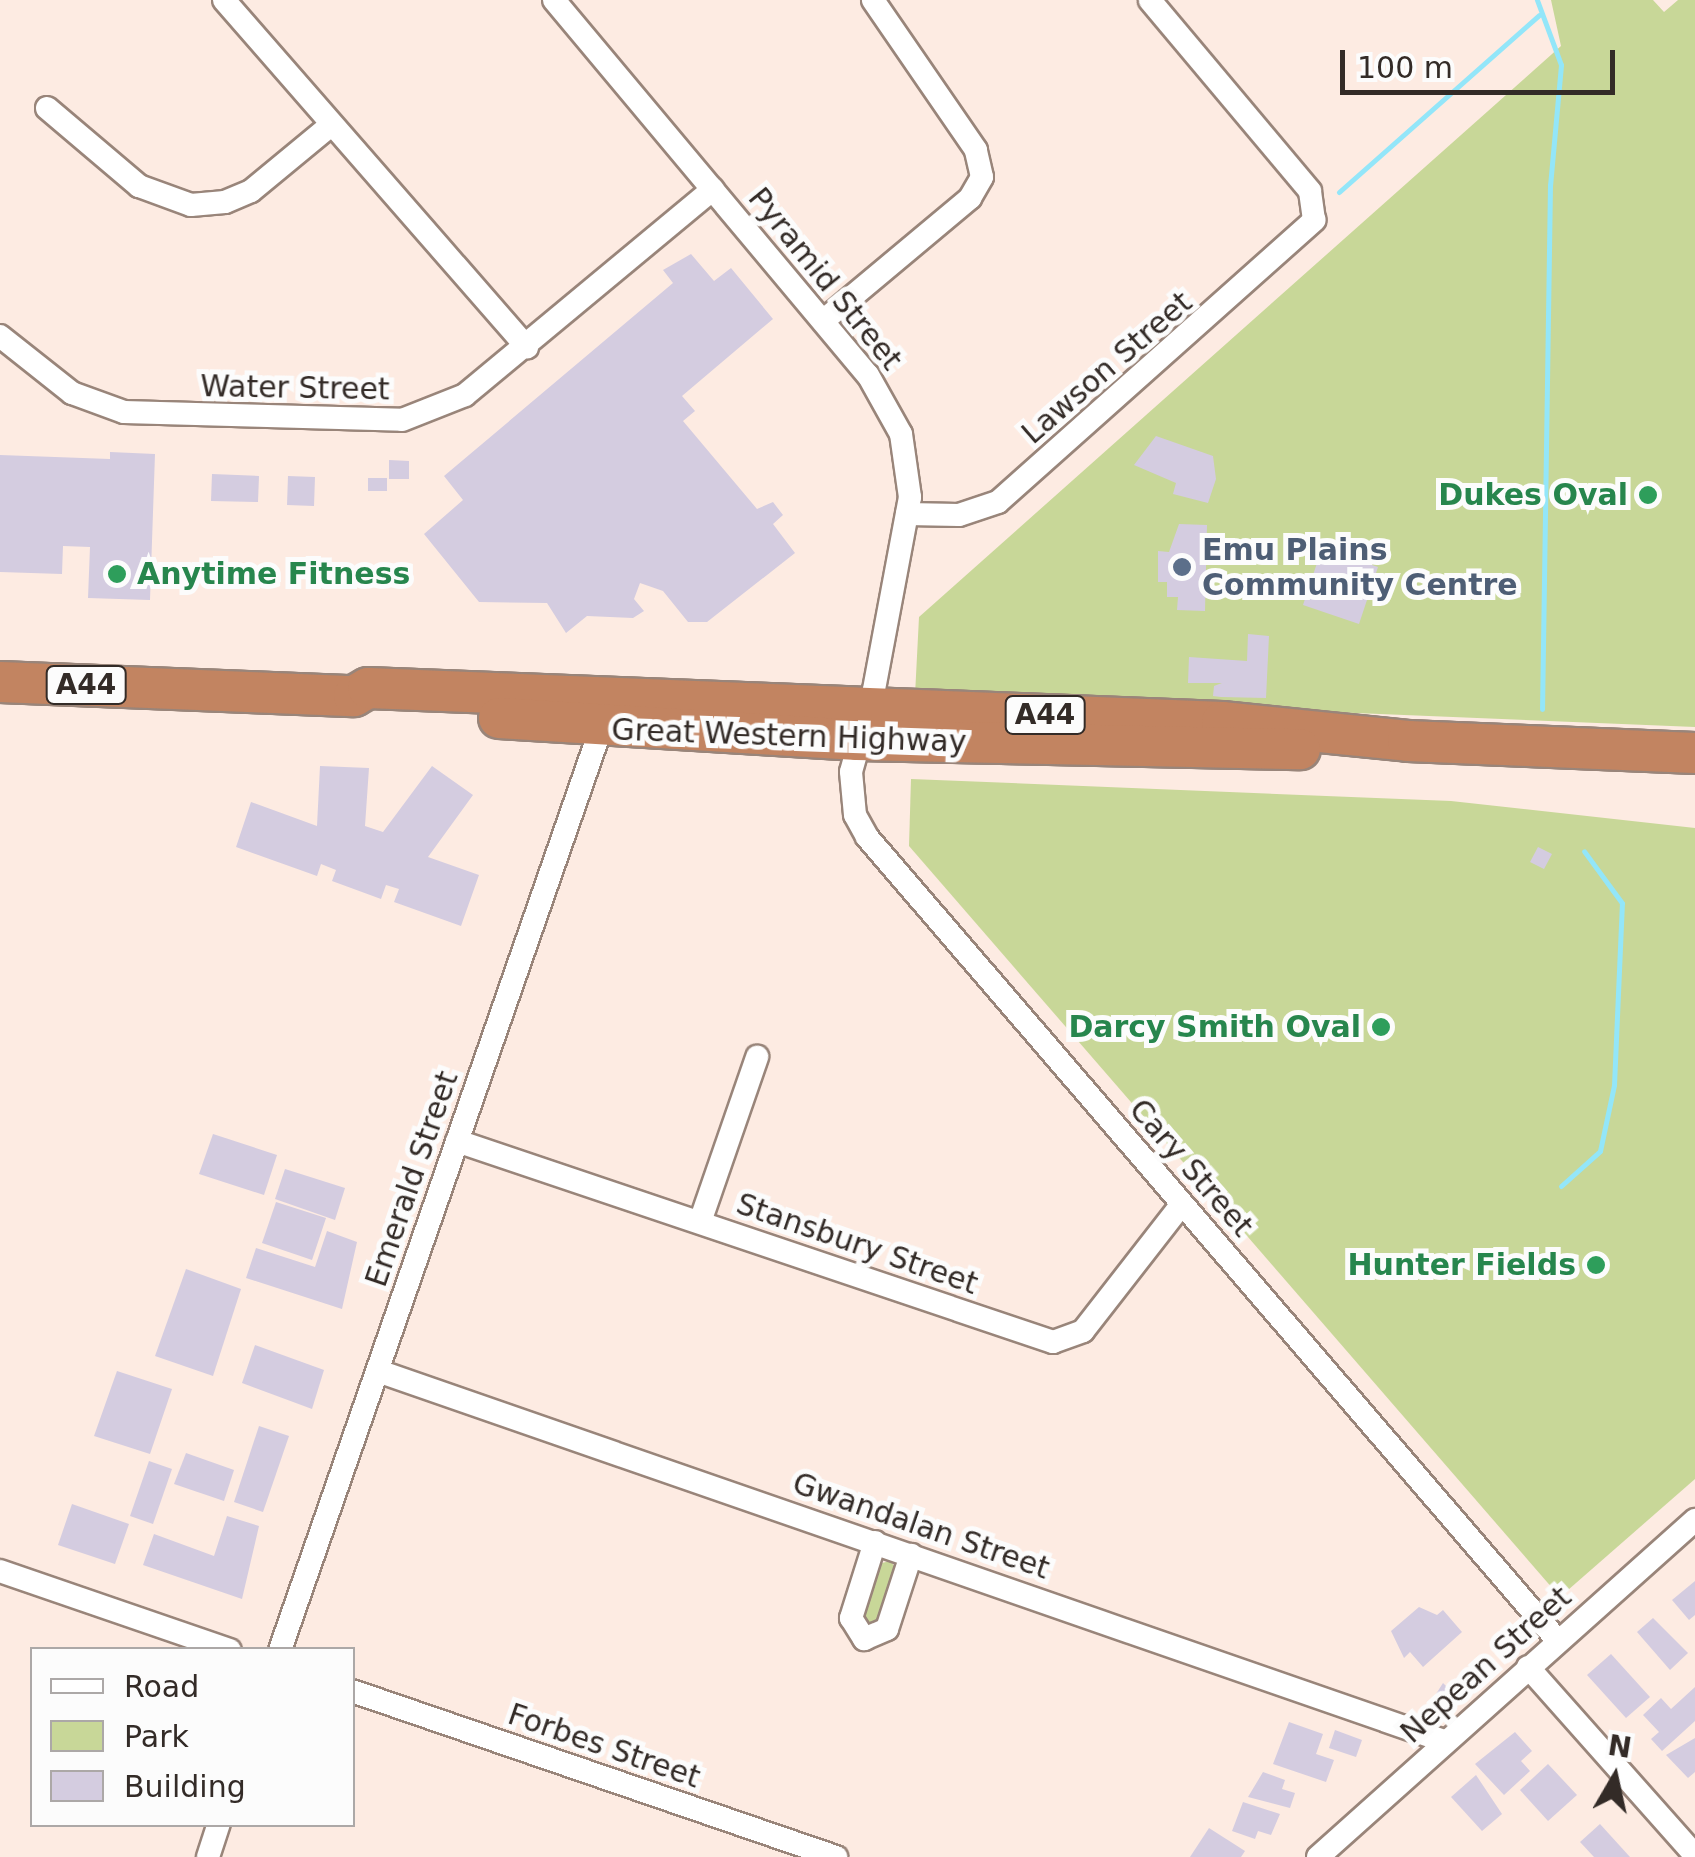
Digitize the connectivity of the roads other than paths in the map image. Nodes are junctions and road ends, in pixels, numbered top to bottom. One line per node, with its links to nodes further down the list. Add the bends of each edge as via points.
1 (224, 0): 6 (street)
2 (554, 0): 7 (street, Pyramid Street)
3 (873, 0): 8 (street, via 976,150 982,177 970,198)
4 (1150, 0): 11 (street, Lawson Street, via 1309,190 1317,210 1309,229 998,502 959,516)
5 (47, 108): 6 (street, via 138,186 191,205 252,191)
6 (331, 125): 10 (street)
7 (713, 190): 8 (street, Pyramid Street); 10 (street, Water Street)
8 (823, 321): 11 (street, Pyramid Street, via 868,374 901,434)
9 (0, 336): 10 (street, Water Street, via 72,393 124,412 354,422 402,420 445,406)
10 (526, 348)
11 (908, 514): 14 (street, Pyramid Street)
12 (0, 682): 13 (highway, Great Western Highway / A44)
13 (354, 696): 14 (highway, Great Western Highway / A44, via 368,688); 15 (highway, Great Western Highway / A44, via 366,706)
14 (862, 724): 15 (highway, Great Western Highway / A44); 16 (highway, Great Western Highway / A44, via 1236,752 1408,741); 19 (street, Cary Street, via 851,788 866,837)
15 (600, 728): 18 (street, Emerald Street)
16 (1695, 753)
17 (757, 1056): 20 (street)
18 (457, 1142): 20 (street, Stansbury Street); 21 (street, Emerald Street)
19 (1182, 1204): 20 (street, Stansbury Street, via 1083,1331 1062,1342); 26 (street, Cary Street)
20 (700, 1222)
21 (378, 1371): 23 (street, Gwandalan Street); 28 (street, Emerald Street)
22 (1695, 1520): 26 (street, Nepean Street)
23 (875, 1542): 24 (street, Gwandalan Street); 24 (street, via 851,1618 864,1639 887,1629)
24 (911, 1555): 31 (street, Gwandalan Street)
25 (0, 1571): 27 (street)
26 (1558, 1641): 29 (street, Nepean Street)
27 (221, 1647)
28 (281, 1647)
29 (1528, 1668): 31 (street, Nepean Street); 33 (street)
30 (355, 1692): 35 (street, Forbes Street)
31 (1444, 1741): 36 (street, Nepean Street)
32 (218, 1827): 34 (street)
33 (1689, 1854)
34 (208, 1857)
35 (836, 1857)
36 (1318, 1857)

